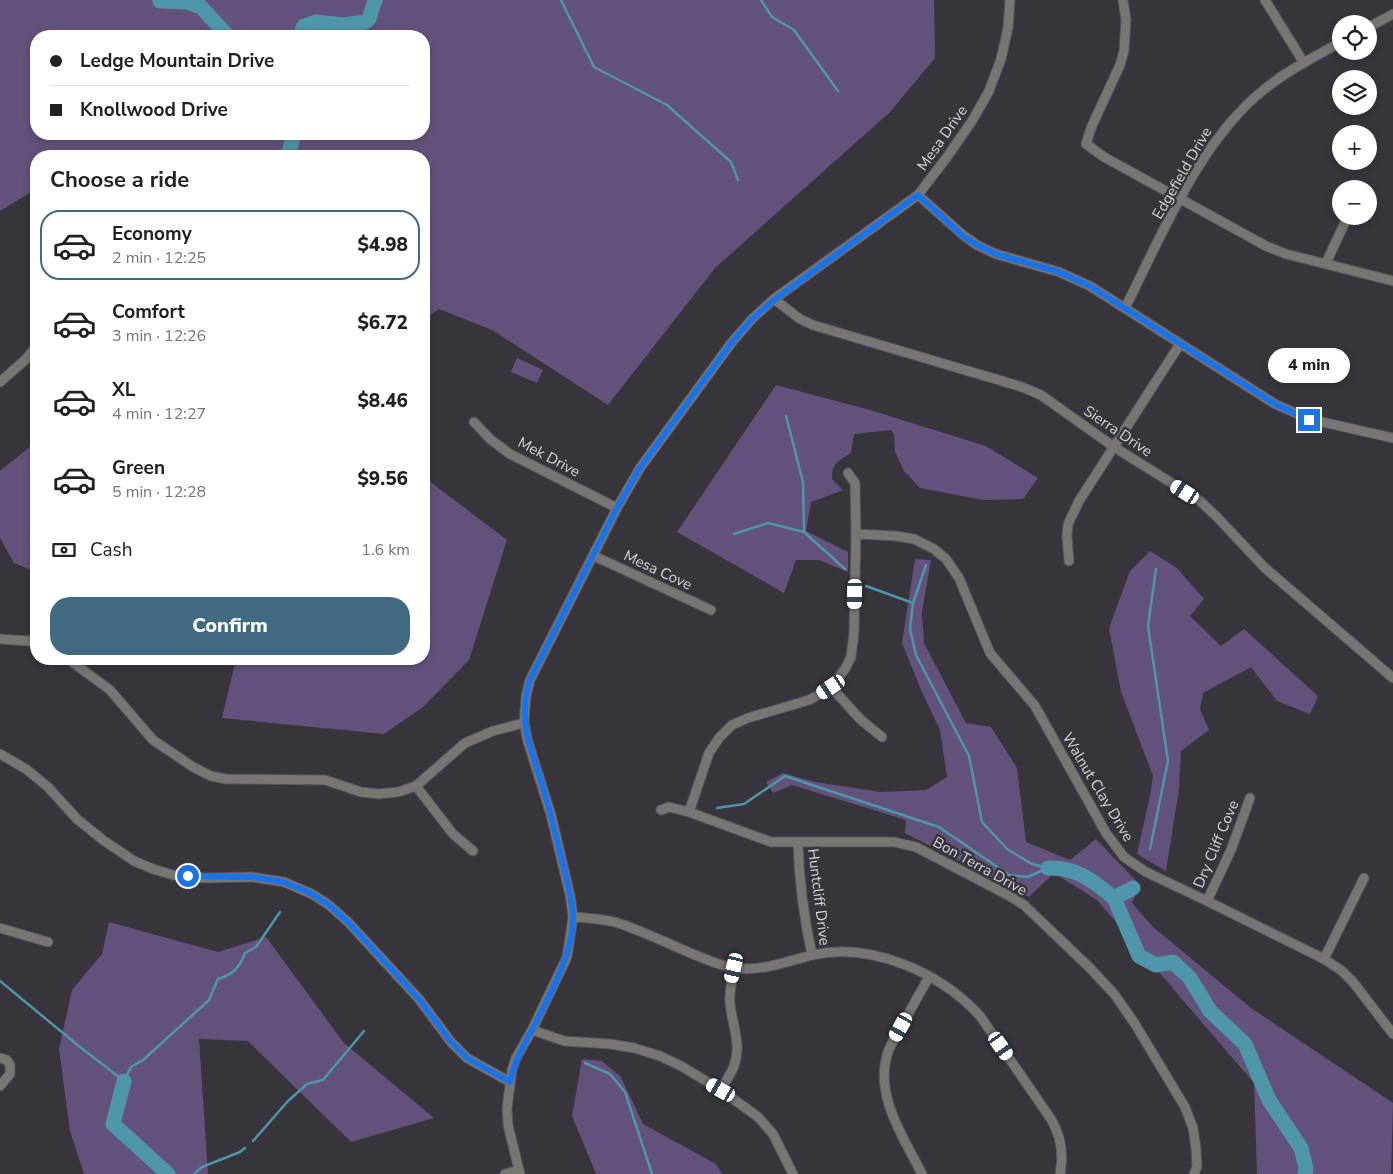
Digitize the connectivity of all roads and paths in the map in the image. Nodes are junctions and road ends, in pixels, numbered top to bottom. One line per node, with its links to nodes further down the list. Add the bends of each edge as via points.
1 (1010, 0): 8 (street, Mesa Drive, via 1001,59 989,91 967,128)
2 (1124, 0): 9 (street, via 1124,52 1086,144)
3 (1265, 0): 7 (street)
4 (1393, 14): 5 (street)
5 (1377, 23)
6 (1332, 47): 7 (street, Edgefield Drive)
7 (1304, 63): 9 (street, Edgefield Drive, via 1267,87 1230,122 1212,144)
8 (918, 195): 13 (street, Mesa Drive); 14 (street, via 977,245 996,254 1059,272 1090,286)
9 (1180, 199): 11 (street, via 1266,246); 14 (street, Edgefield Drive)
10 (1344, 225): 11 (street)
11 (1326, 263): 12 (street)
12 (1393, 281)
13 (774, 300): 20 (street, Sierra Drive, via 813,325 1041,395); 22 (street, Mesa Drive, via 753,318 726,350 640,468)
14 (1125, 308): 15 (street)
15 (1180, 344): 19 (street, via 1275,404 1309,420); 20 (street)
16 (30, 354): 17 (street)
17 (0, 382)
18 (474, 422): 22 (street, Mek Drive, via 510,454)
19 (1393, 438)
20 (1114, 447): 25 (street, via 1068,524); 30 (street, Sierra Drive, via 1199,500 1265,568)
21 (848, 473): 23 (street, via 855,483)
22 (617, 508): 24 (street, Mesa Drive)
23 (856, 534): 31 (street, via 851,657 845,671); 42 (street, Walnut Clay Drive, via 914,539 946,559 959,578 990,653 1035,706 1114,845 1124,857 1146,872)
24 (594, 556): 26 (street, Mesa Cove); 32 (street, Mesa Drive, via 530,680)
25 (1069, 561)
26 (711, 610)
27 (0, 639): 28 (street)
28 (30, 641)
29 (77, 665): 35 (street, via 110,690 153,740 211,776 226,780 325,780 378,794)
30 (1393, 678)
31 (831, 687): 33 (street, via 861,720); 38 (street, via 809,700 732,725 709,753)
32 (524, 723): 35 (street, via 494,731 465,744); 43 (street, Mesa Drive, via 557,838)
33 (882, 737)
34 (0, 754): 53 (street, via 48,787 77,819 103,840 153,870 204,878 252,877 284,882 312,894 354,929 419,999 467,1058)
35 (416, 786): 40 (street, via 453,834)
36 (1250, 798): 42 (street, Dry Cliff Cove, via 1232,850)
37 (661, 810): 38 (street, Bon Terra Drive, via 669,807)
38 (689, 812): 39 (street, Bon Terra Drive, via 771,842)
39 (798, 843): 46 (street, Huntcliff Drive, via 799,880); 61 (street, Bon Terra Drive, via 894,842 916,847 1024,905 1090,968 1115,995 1135,1024 1185,1107 1196,1148)
40 (473, 852)
41 (1364, 878): 47 (street)
42 (1207, 900): 47 (street, Walnut Clay Drive)
43 (573, 917): 48 (street, via 618,923); 50 (street, Mesa Drive, via 567,957)
44 (0, 928): 45 (street)
45 (48, 942)
46 (812, 955): 48 (street, via 754,969); 49 (street, via 829,952 867,954 896,960)
47 (1324, 959): 51 (street, Walnut Clay Drive, via 1353,982)
48 (734, 968): 55 (street, via 730,1005 737,1052 734,1066)
49 (929, 977): 59 (street, via 894,1040 884,1069 890,1108); 60 (street, via 980,1016 1051,1118 1060,1139)
50 (532, 1030): 53 (street, Mesa Drive, via 516,1058); 55 (street, via 564,1042 610,1044 660,1056)
51 (1393, 1034)
52 (0, 1058): 54 (street, via 7,1060 10,1074)
53 (510, 1082): 56 (street, Mesa Drive, via 508,1125)
54 (0, 1086)
55 (721, 1090): 58 (street, via 758,1116 779,1145)
56 (520, 1172): 57 (street)
57 (505, 1174)
58 (793, 1174)
59 (922, 1174)
60 (1060, 1174)
61 (1194, 1174)

